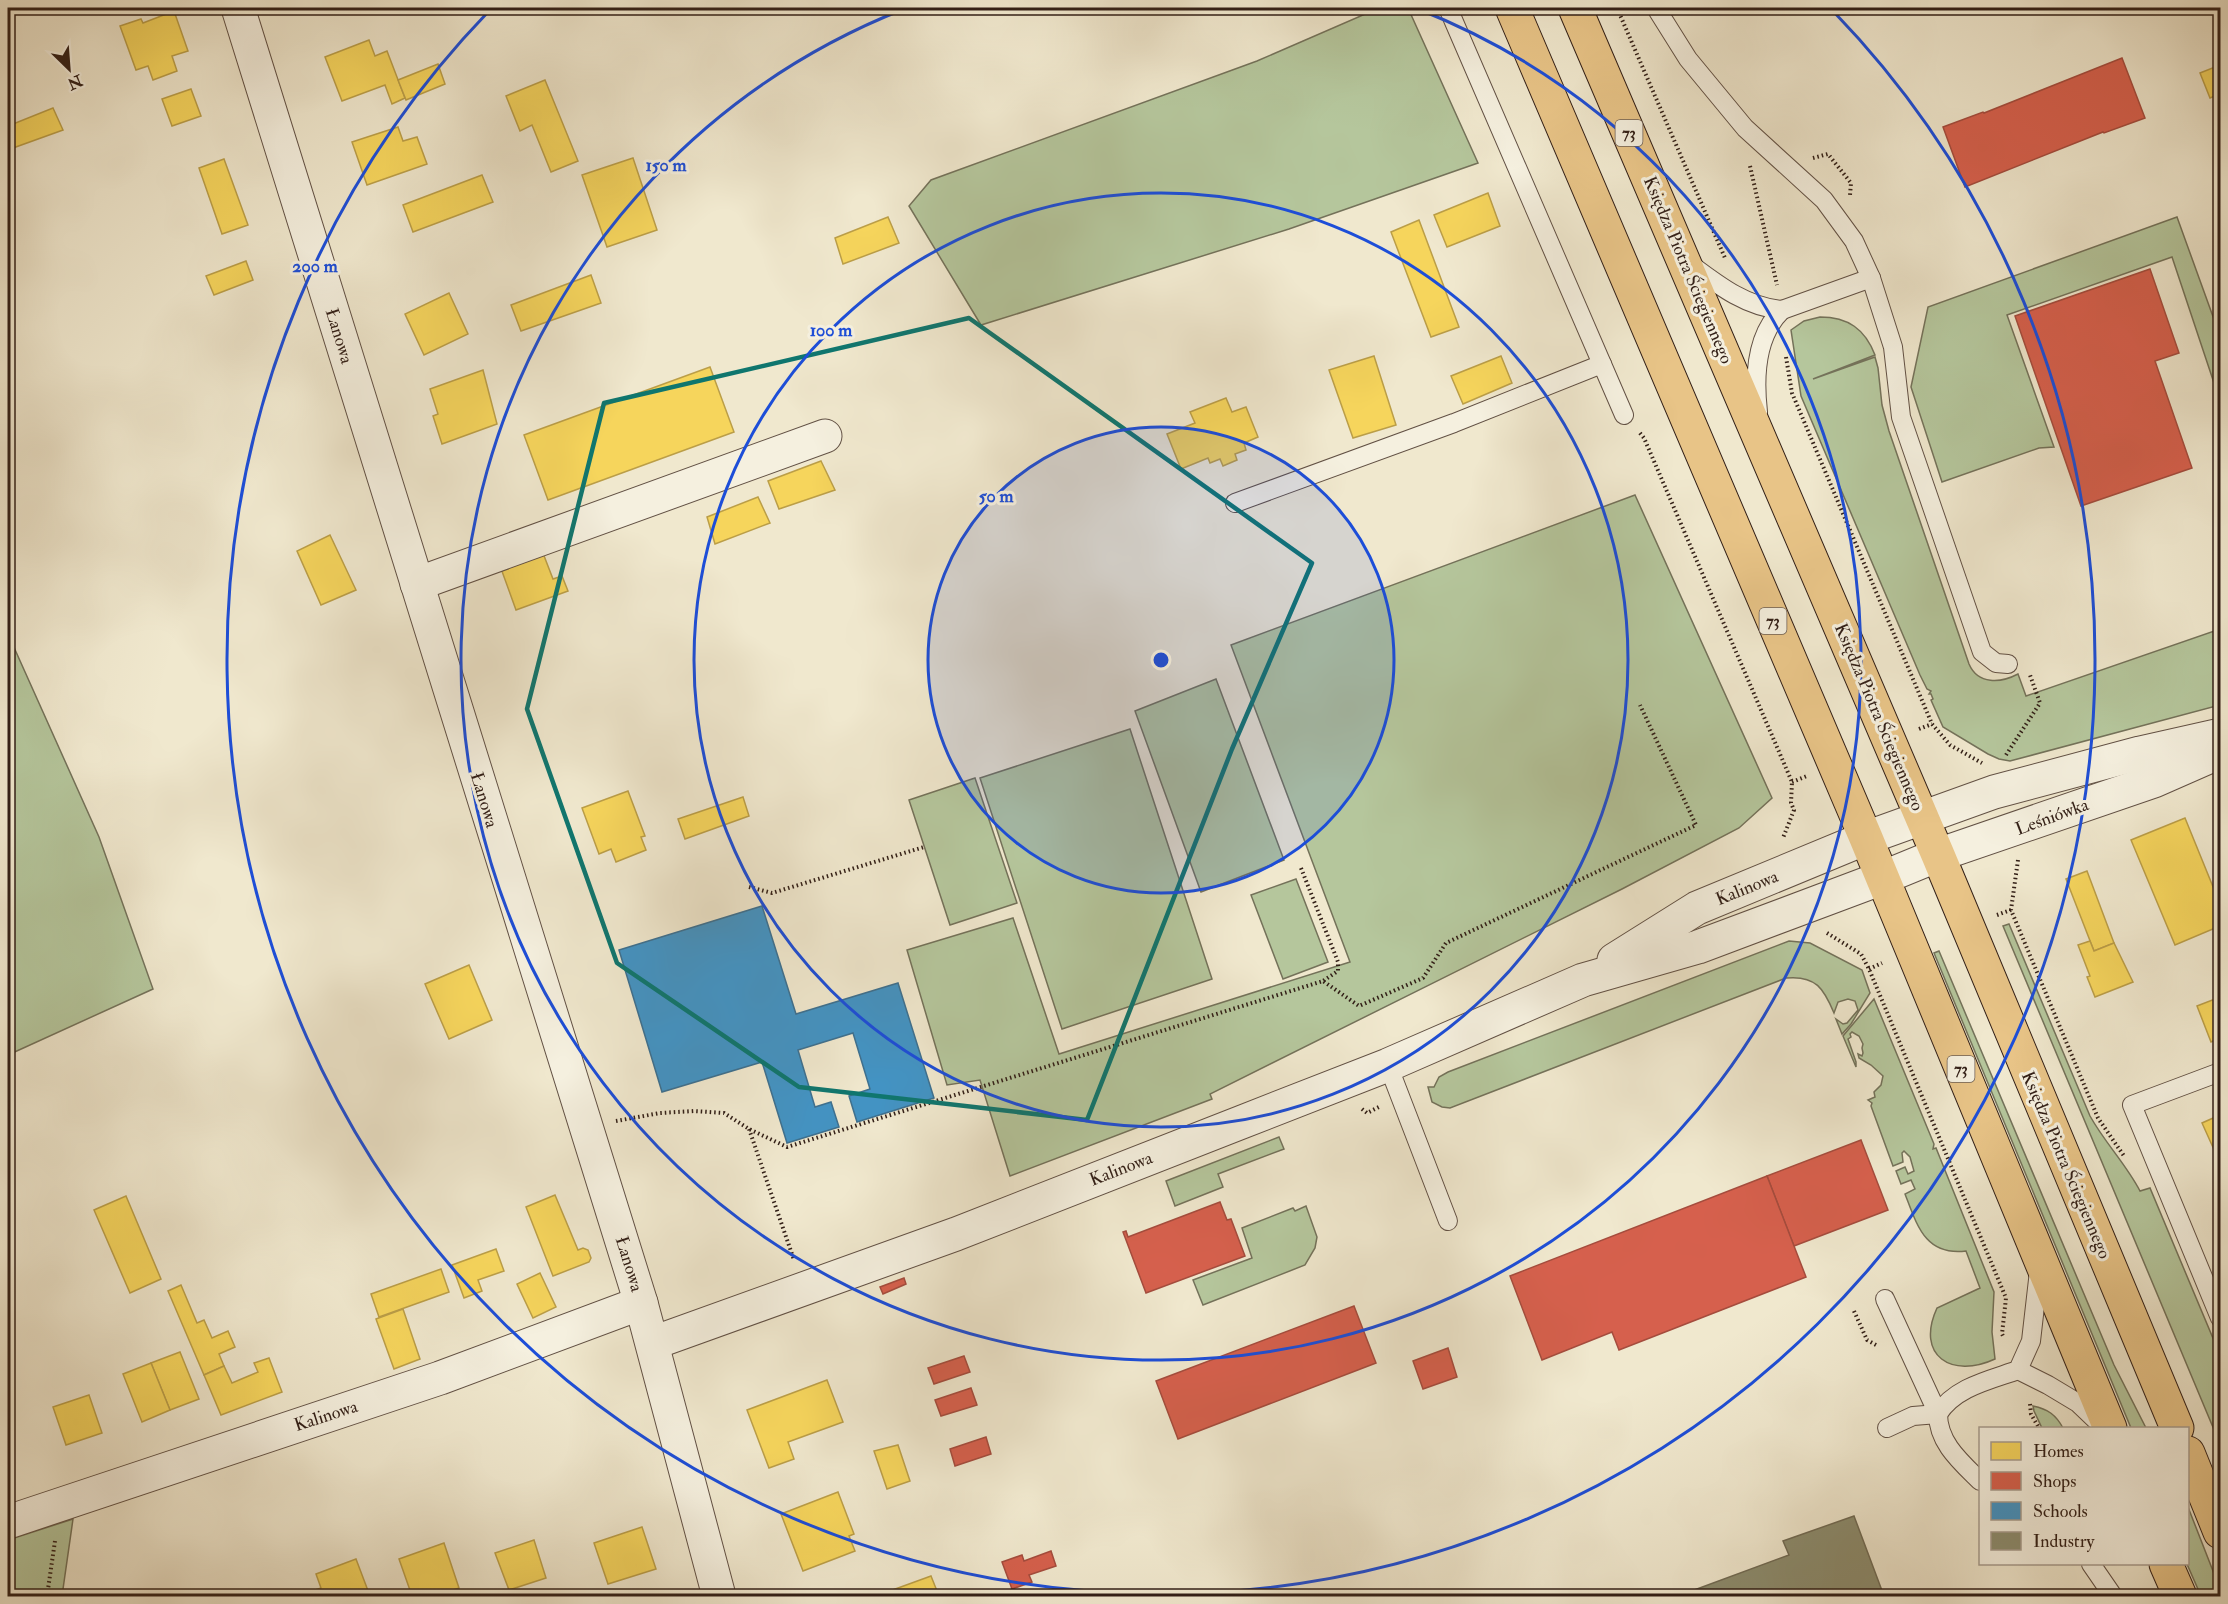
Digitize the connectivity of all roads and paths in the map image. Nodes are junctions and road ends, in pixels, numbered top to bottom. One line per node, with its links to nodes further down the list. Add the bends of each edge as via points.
1 (238, 8): 21 (street, Łanowa)
2 (1448, 8): 16 (lane)
3 (1512, 8): 31 (main road, 73)
4 (1575, 8): 10 (main road, Księdza Piotra Ściegiennego / 73)
5 (1617, 8): 11 (path)
6 (1656, 8): 7 (lane, via 1688,59)
7 (1745, 128): 12 (lane, via 1824,200 1854,241); 13 (path, via 1744,141)
8 (1828, 154): 9 (path)
9 (1851, 183)
10 (1683, 259): 14 (lane, via 1754,305); 19 (main road, Księdza Piotra Ściegiennego / 73)
11 (1731, 265)
12 (1871, 278): 14 (lane); 22 (lane, via 1893,347 1901,417 1982,652 1996,663)
13 (1778, 290)
14 (1782, 310): 19 (lane, via 1765,334 1758,363 1756,392)
15 (1786, 359): 28 (path, via 1792,393 1932,724 1950,745 1982,762)
16 (1602, 364): 17 (lane); 20 (lane)
17 (1624, 415)
18 (825, 436): 21 (street)
19 (1761, 441): 29 (main road, Księdza Piotra Ściegiennego / 73)
20 (1235, 503)
21 (417, 584): 48 (street, Łanowa)
22 (2008, 664)
23 (2028, 667): 27 (path, via 2040,704)
24 (1640, 705): 38 (path, via 1696,825 1446,943 1423,978 1359,1006)
25 (2220, 735): 28 (street, Leśniówka)
26 (2220, 752): 30 (street, Leśniówka, via 2154,781)
27 (2004, 758)
28 (1994, 792): 29 (street, Leśniówka)
29 (1921, 817): 31 (street, Kalinowa); 33 (main road, Księdza Piotra Ściegiennego / 73)
30 (2009, 833): 33 (street, Leśniówka); 42 (path, via 2018,861 2011,910)
31 (1866, 838): 35 (main road, 73); 37 (street, Kalinowa, via 1697,908)
32 (924, 847): 36 (path, via 772,892)
33 (1938, 855): 35 (street, Leśniówka); 55 (main road, Księdza Piotra Ściegiennego / 73)
34 (1301, 868): 38 (path, via 1338,962 1338,971)
35 (1882, 878): 37 (street, Kalinowa, via 1698,946); 45 (main road, 73)
36 (749, 887)
37 (1583, 980): 39 (street, Kalinowa)
38 (1323, 981): 43 (path, via 787,1148)
39 (1388, 1065): 44 (lane); 50 (street, Kalinowa, via 967,1230)
40 (2220, 1072): 49 (lane, via 2132,1105)
41 (649, 1115): 43 (path, via 724,1113)
42 (2098, 1118)
43 (749, 1129): 46 (path)
44 (1448, 1221)
45 (2041, 1259): 51 (lane, via 2031,1341); 54 (main road, 73)
46 (796, 1265)
47 (1885, 1299): 52 (lane)
48 (641, 1303): 50 (street, Łanowa); 59 (street, Kalinowa, via 441,1378)
49 (2220, 1318)
50 (653, 1344): 65 (street, Łanowa)
51 (2018, 1370): 52 (lane, via 1957,1394); 53 (lane, via 2078,1403)
52 (1938, 1414): 56 (lane, via 1913,1416); 58 (lane, via 1946,1443)
53 (2103, 1427)
54 (2110, 1427)
55 (2177, 1427)
56 (1887, 1428)
57 (2189, 1458): 61 (main road)
58 (1979, 1480)
59 (61, 1504): 60 (street, Kalinowa); 64 (path)
60 (8, 1522)
61 (2220, 1532)
62 (2092, 1565): 66 (lane)
63 (2167, 1565): 67 (main road)
64 (46, 1596)
65 (719, 1596)
66 (2113, 1596)
67 (2180, 1596)

